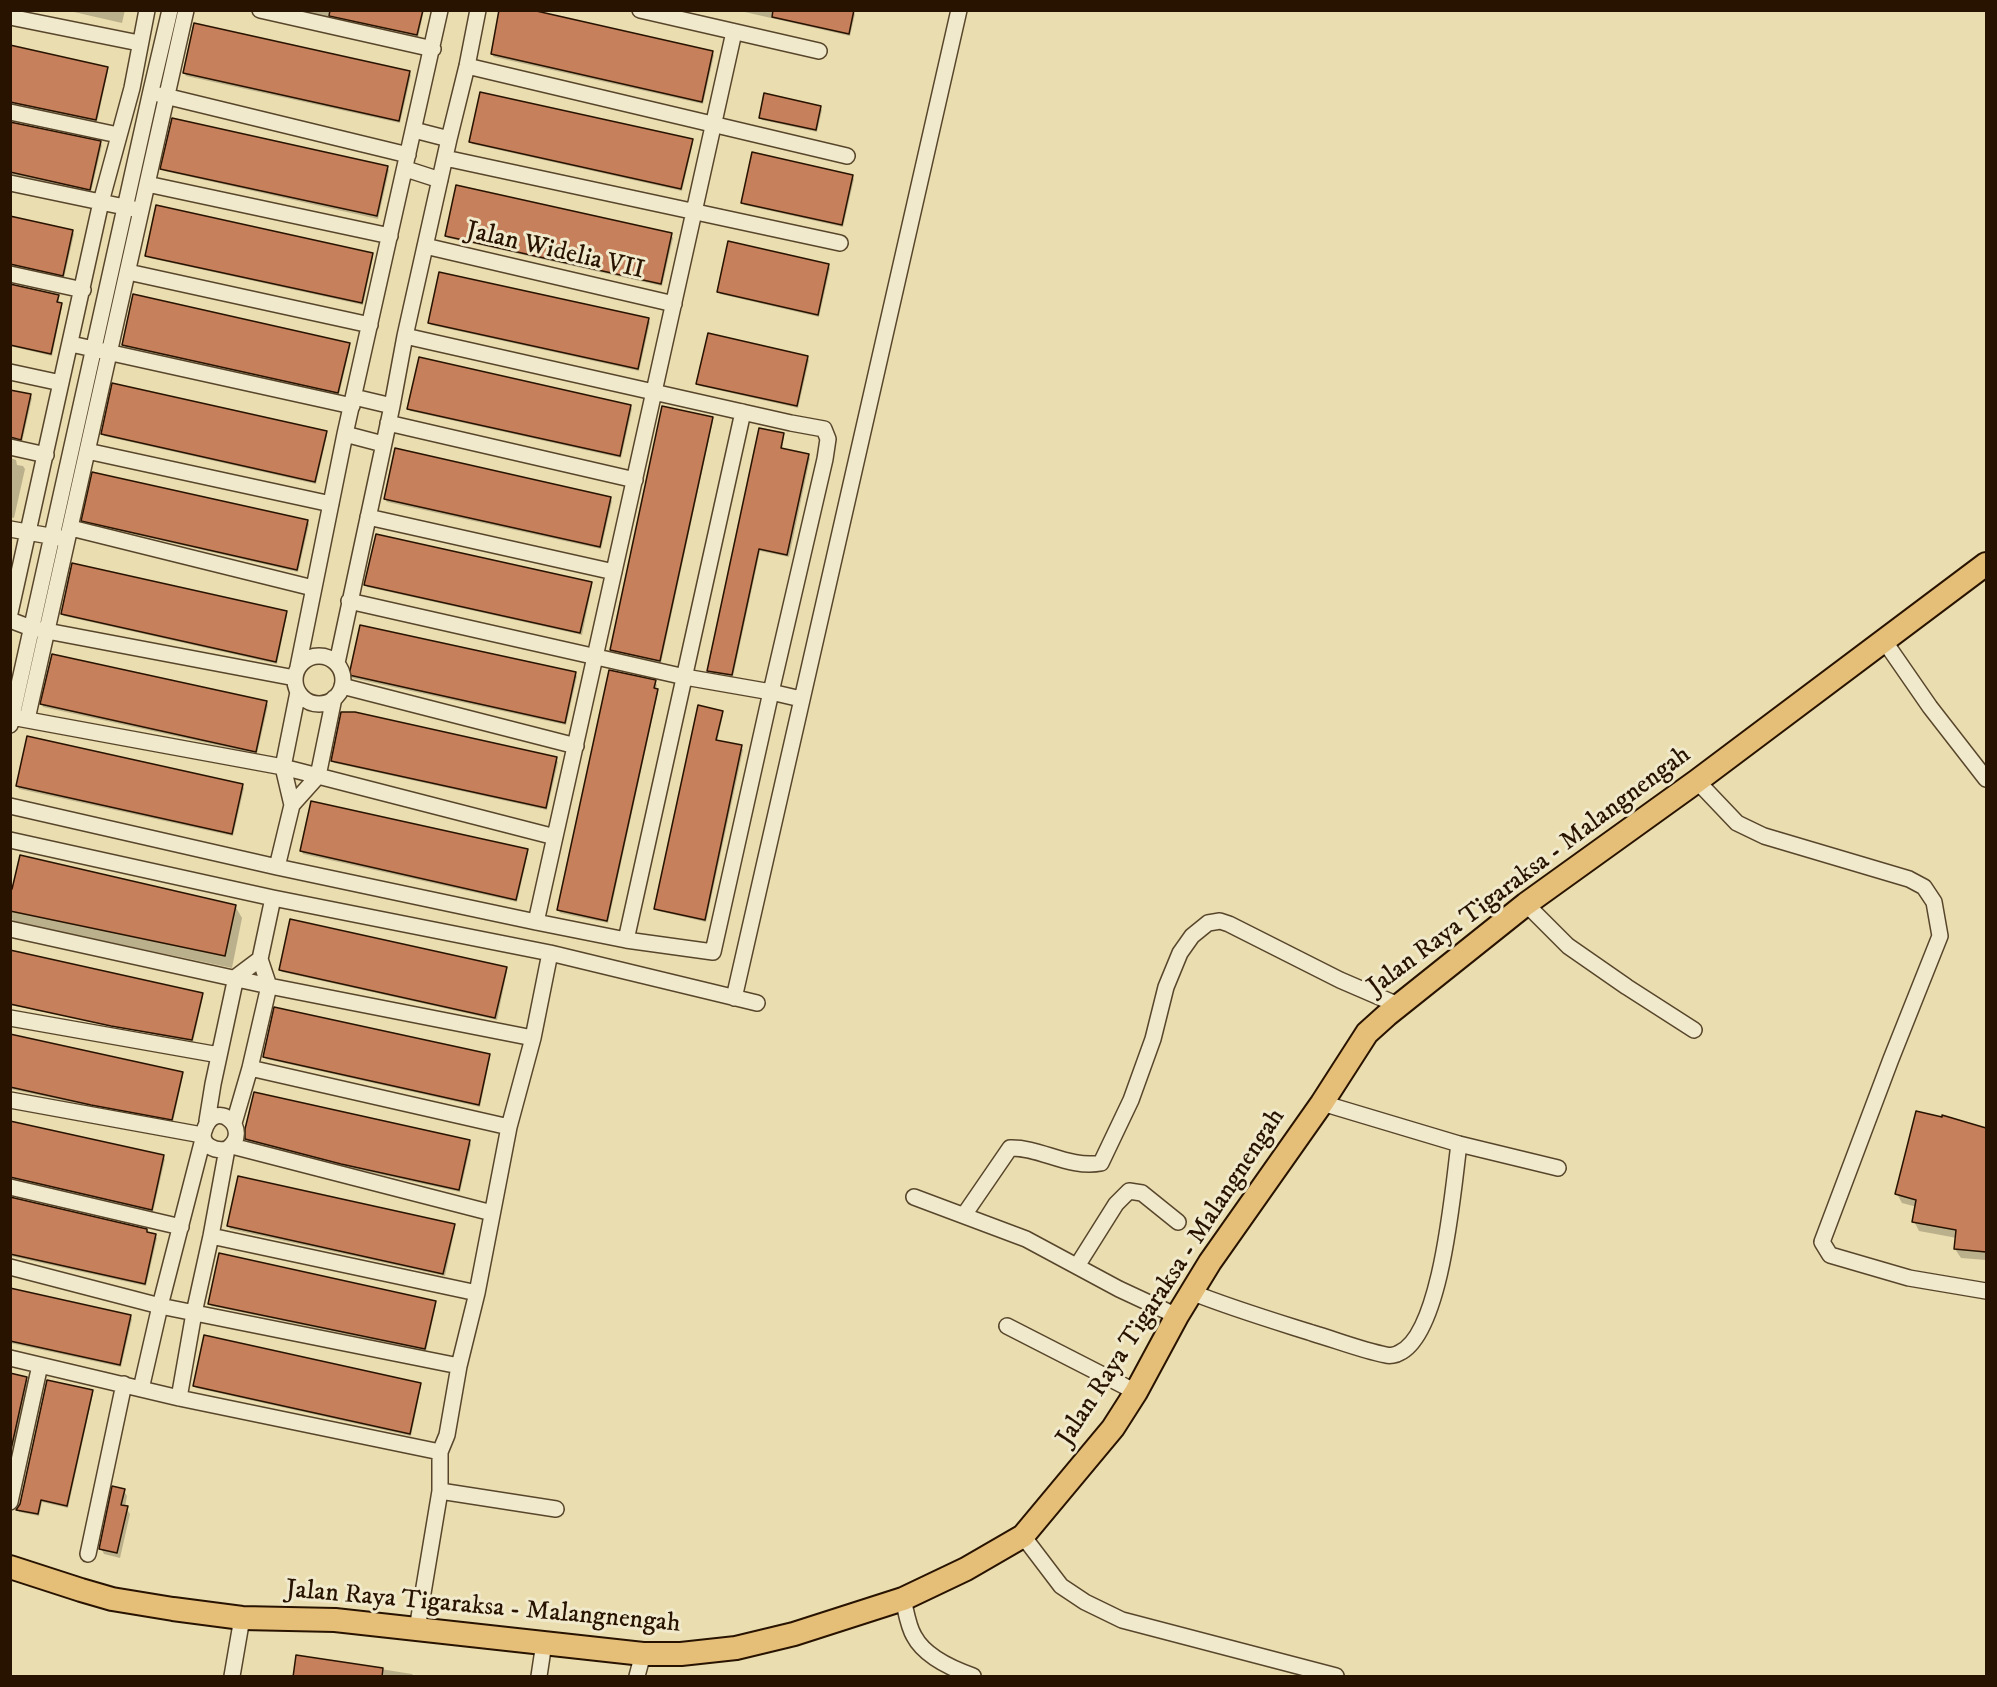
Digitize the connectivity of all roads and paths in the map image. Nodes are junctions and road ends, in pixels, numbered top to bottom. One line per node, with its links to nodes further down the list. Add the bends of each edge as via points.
1 (147, 10): 11 (street)
2 (170, 10): 16 (street)
3 (186, 10): 17 (street)
4 (260, 10): 12 (street)
5 (440, 10): 12 (street)
6 (478, 10): 14 (street)
7 (640, 10): 10 (street)
8 (959, 10): 79 (street)
9 (10, 17): 11 (street)
10 (734, 32): 13 (street); 19 (street)
11 (139, 43): 15 (street)
12 (433, 49): 20 (street)
13 (819, 51)
14 (467, 66): 19 (street); 22 (street)
15 (132, 88): 16 (street); 21 (street)
16 (151, 91): 17 (street); 30 (street)
17 (168, 97): 25 (street); 28 (street)
18 (10, 112): 21 (street)
19 (714, 124): 23 (street); 32 (street)
20 (414, 130): 22 (street); 25 (street)
21 (118, 135): 29 (street)
22 (449, 139): 24 (street)
23 (847, 156)
24 (445, 158): 26 (street); 32 (street)
25 (407, 162): 26 (street); 33 (street)
26 (440, 180): 35 (street)
27 (10, 183): 29 (street)
28 (147, 184): 31 (street); 33 (street)
29 (101, 202): 30 (street); 38 (street)
30 (126, 207): 31 (street); 43 (street)
31 (142, 211): 36 (street)
32 (695, 211): 34 (street); 39 (street)
33 (390, 236): 40 (street)
34 (840, 243)
35 (425, 246): 39 (street, Jalan Widelia VII); 41 (street)
36 (128, 273): 40 (street); 44 (street)
37 (10, 274): 38 (street)
38 (83, 290): 42 (street)
39 (674, 304): 47 (street)
40 (370, 325): 48 (street)
41 (405, 336): 47 (street); 49 (street)
42 (71, 344): 43 (street); 46 (street)
43 (93, 349): 44 (street); 63 (street)
44 (110, 353): 48 (street); 55 (street)
45 (10, 372): 46 (street)
46 (61, 383): 56 (street)
47 (655, 392): 50 (street); 57 (street)
48 (353, 401): 49 (street); 52 (street)
49 (392, 406): 51 (street)
50 (743, 412): 75 (street); 78 (street, via 824,429 828,439)
51 (388, 423): 53 (street); 57 (street)
52 (345, 434): 53 (street); 58 (street)
53 (383, 444): 59 (street)
54 (10, 447): 56 (street)
55 (87, 451): 58 (street); 62 (street)
56 (46, 455): 61 (street)
57 (635, 480): 65 (street)
58 (331, 504): 66 (street)
59 (369, 517): 65 (street); 67 (street)
60 (10, 529): 61 (street)
61 (27, 532): 63 (street); 68 (street)
62 (70, 534): 63 (street); 66 (street); 71 (street)
63 (53, 536): 70 (street)
64 (1986, 564): 72 (main road, Jalan Raya Tigaraksa - Malangnengah)
65 (614, 572): 73 (street)
66 (313, 588): 76 (street)
67 (349, 601): 73 (street); 74 (street)
68 (10, 613)
69 (10, 620): 70 (street)
70 (31, 628): 71 (street); 80 (street)
71 (48, 631): 76 (street); 80 (street)
72 (1885, 642): 84 (street); 85 (main road, Jalan Raya Tigaraksa - Malangnengah)
73 (596, 657): 75 (street); 81 (street)
74 (337, 663): 76 (street, via 328,657 306,659); 77 (street, via 342,674)
75 (684, 677): 78 (street); 95 (street)
76 (297, 679): 77 (street, via 305,700 315,704 325,703); 82 (street)
77 (338, 692): 81 (street); 83 (street)
78 (771, 692): 79 (street); 95 (street, via 713,952)
79 (801, 699): 100 (street)
80 (15, 720): 82 (street)
81 (576, 746): 88 (street)
82 (283, 767): 83 (street); 86 (street)
83 (318, 776): 86 (street); 88 (street)
84 (1986, 779)
85 (1697, 781): 92 (main road, Jalan Raya Tigaraksa - Malangnengah); 125 (street, via 1737,823 1764,836 1909,879 1924,886 1934,902 1940,936 1822,1242 1830,1255 1909,1278)
86 (292, 805): 90 (street)
87 (10, 806): 90 (street)
88 (555, 837): 93 (street)
89 (10, 840): 91 (street)
90 (277, 867): 93 (street)
91 (273, 898): 96 (street); 97 (street)
92 (1526, 904): 102 (main road, Jalan Raya Tigaraksa - Malangnengah); 104 (street, via 1568,946)
93 (536, 922): 95 (street)
94 (10, 929): 98 (street)
95 (626, 940)
96 (550, 953): 100 (street); 105 (street)
97 (260, 959): 98 (street); 99 (street)
98 (236, 977): 99 (street); 106 (street)
99 (269, 986): 105 (street); 107 (street)
100 (734, 998): 101 (street)
101 (757, 1003)
102 (1398, 1005): 109 (main road, Jalan Raya Tigaraksa - Malangnengah, via 1367,1033); 119 (street, via 1229,924 1208,923 1180,953 1131,1100 1101,1163 1066,1161 1010,1148)
103 (10, 1017): 106 (street)
104 (1694, 1030)
105 (533, 1038): 111 (street)
106 (219, 1055): 112 (street)
107 (250, 1068): 110 (street); 111 (street)
108 (10, 1100): 112 (street)
109 (1322, 1103): 113 (street); 126 (main road, Jalan Raya Tigaraksa - Malangnengah)
110 (234, 1123): 112 (street, via 221,1116 213,1117); 114 (street, via 237,1134)
111 (509, 1127): 118 (street)
112 (204, 1132): 114 (street, via 213,1149); 121 (street)
113 (1459, 1144): 115 (street); 126 (street, via 1436,1291 1412,1344 1399,1354 1388,1356)
114 (230, 1147): 118 (street); 122 (street)
115 (1558, 1168)
116 (10, 1187): 121 (street)
117 (914, 1197): 119 (street)
118 (492, 1213): 127 (street)
119 (964, 1215): 123 (street, via 1026,1239)
120 (1178, 1222): 123 (street, via 1142,1193 1129,1191 1116,1204)
121 (181, 1227): 128 (street)
122 (211, 1236): 127 (street); 129 (street)
123 (1077, 1266): 130 (street)
124 (10, 1267): 128 (street)
125 (1986, 1291)
126 (1191, 1292): 130 (main road, Jalan Raya Tigaraksa - Malangnengah)
127 (477, 1293): 134 (street)
128 (160, 1306): 129 (street); 136 (street)
129 (194, 1312): 134 (street); 138 (street)
130 (1177, 1316): 137 (main road, Jalan Raya Tigaraksa - Malangnengah)
131 (1007, 1326): 137 (street)
132 (10, 1358): 133 (street)
133 (40, 1365): 135 (street); 141 (street)
134 (459, 1366): 139 (street, via 447,1435)
135 (124, 1384): 136 (street); 144 (street)
136 (141, 1389): 138 (street)
137 (1136, 1392): 143 (main road, Jalan Raya Tigaraksa - Malangnengah, via 1113,1428)
138 (179, 1398): 139 (street)
139 (440, 1452): 140 (street)
140 (440, 1491): 142 (street); 148 (street)
141 (10, 1503)
142 (556, 1509)
143 (1023, 1536): 146 (main road, Jalan Raya Tigaraksa - Malangnengah); 155 (street, via 1061,1586 1122,1620)
144 (88, 1554)
145 (10, 1567): 147 (main road, Jalan Raya Tigaraksa - Malangnengah, via 112,1599)
146 (903, 1599): 150 (main road, Jalan Raya Tigaraksa - Malangnengah, via 794,1635 681,1654); 154 (street, via 914,1637 944,1664)
147 (242, 1618): 148 (main road, Jalan Raya Tigaraksa - Malangnengah, via 335,1620); 151 (street)
148 (417, 1629): 149 (main road, Jalan Raya Tigaraksa - Malangnengah)
149 (544, 1643): 150 (main road, Jalan Raya Tigaraksa - Malangnengah); 152 (street)
150 (643, 1654): 153 (street)
151 (232, 1677)
152 (539, 1677)
153 (637, 1677)
154 (973, 1677)
155 (1336, 1677)

